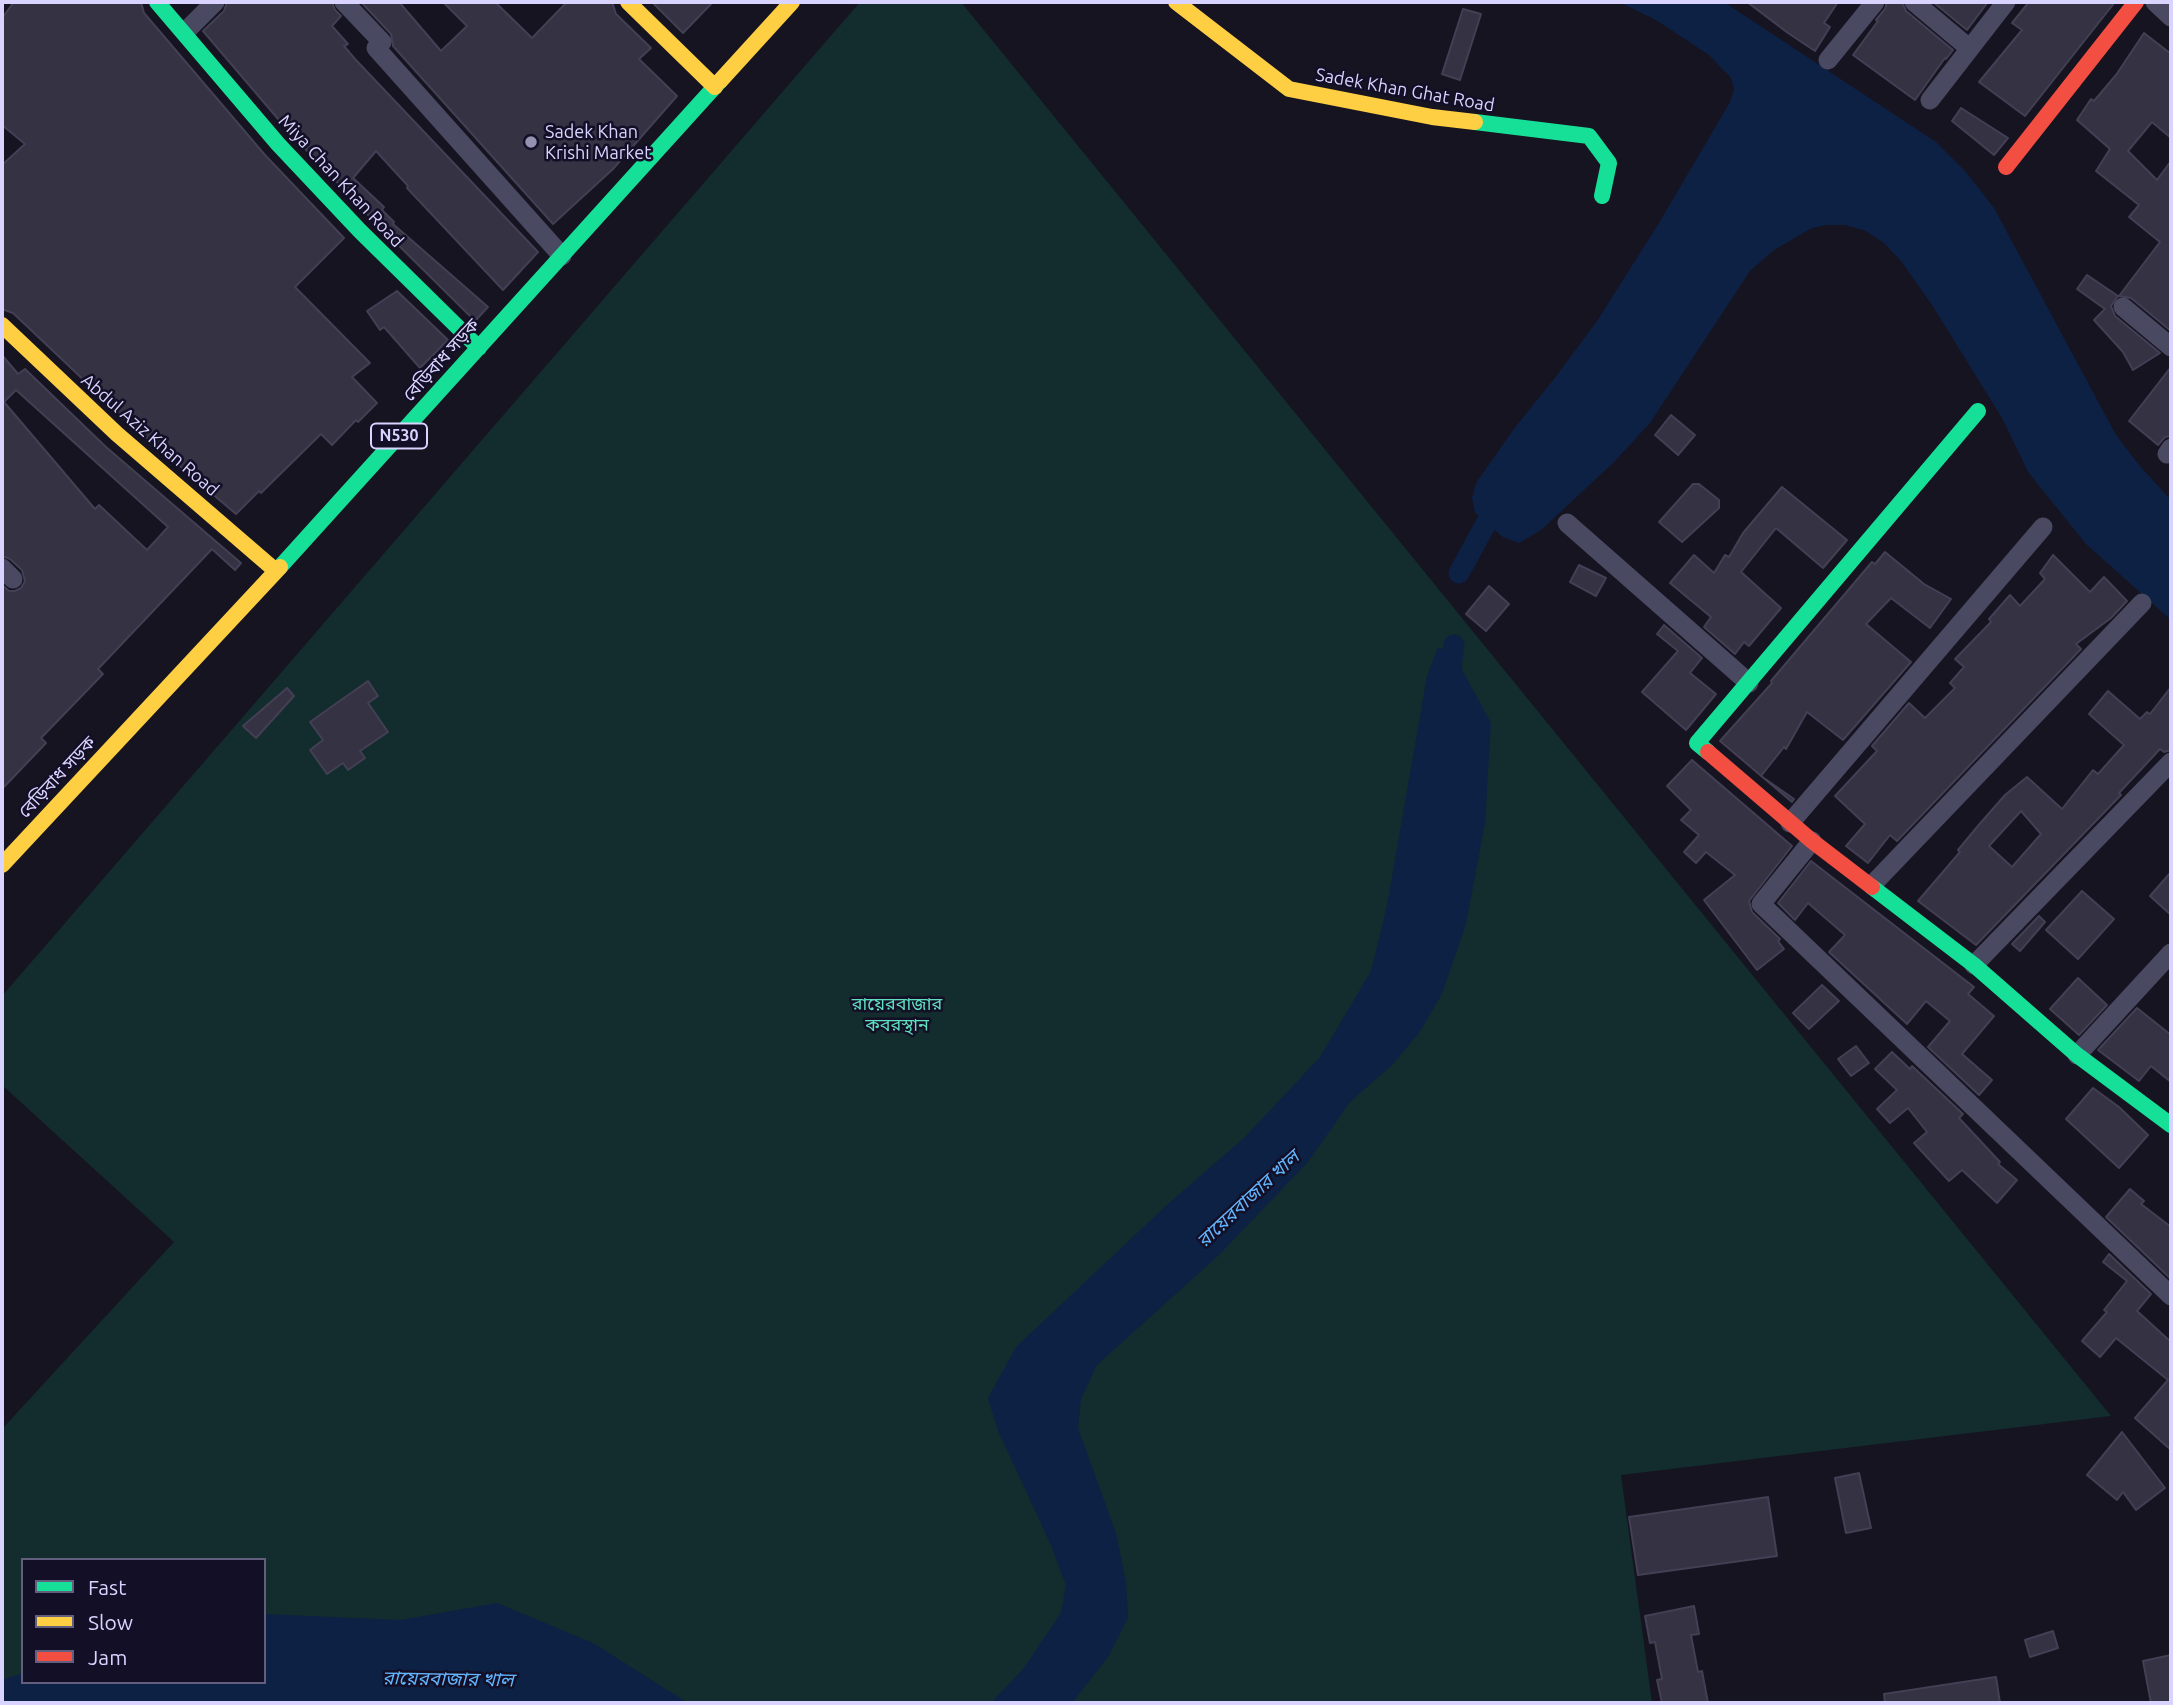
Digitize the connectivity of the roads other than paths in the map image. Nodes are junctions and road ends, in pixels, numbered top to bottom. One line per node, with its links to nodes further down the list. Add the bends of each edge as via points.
1 (157, 2): 11 (main road, Miya Chan Khan Road)
2 (215, 2): 11 (street)
3 (344, 2): 18 (street, via 382,42 376,48)
4 (628, 2): 14 (main road)
5 (792, 2): 14 (main road, বেড়িবাধ সড়ক / N530)
6 (1176, 2): 17 (main road, Sadek Khan Ghat Road, via 1289,89 1432,117 1589,136 1609,163)
7 (1875, 2): 13 (street)
8 (1914, 2): 12 (street)
9 (2006, 2): 12 (street)
10 (2136, 2): 16 (main road)
11 (185, 32): 22 (main road, Miya Chan Khan Road, via 351,222)
12 (1969, 48): 15 (street)
13 (1828, 60)
14 (715, 87): 18 (main road, বেড়িবাধ সড়ক / N530)
15 (1930, 100)
16 (2006, 167)
17 (1602, 196)
18 (562, 256): 22 (main road, বেড়িবাধ সড়ক / N530)
19 (2123, 307): 21 (street)
20 (2, 325): 26 (main road, Abdul Aziz Khan Road, via 117,434)
21 (2171, 347)
22 (479, 348): 26 (main road, বেড়িবাধ সড়ক / N530)
23 (1978, 411): 28 (main road)
24 (1567, 523): 28 (street)
25 (2043, 527): 30 (street)
26 (276, 570): 32 (main road, বেড়িবাধ সড়ক / N530)
27 (2142, 603): 33 (street)
28 (1749, 683): 30 (main road, via 1697,743)
29 (2171, 762): 35 (street)
30 (1790, 823): 31 (main road)
31 (1812, 841): 33 (main road); 38 (street, via 1761,904)
32 (2, 865)
33 (1872, 885): 35 (main road)
34 (2171, 953): 36 (street)
35 (1974, 965): 36 (main road)
36 (2077, 1055): 37 (main road)
37 (2171, 1125)
38 (2171, 1296)

